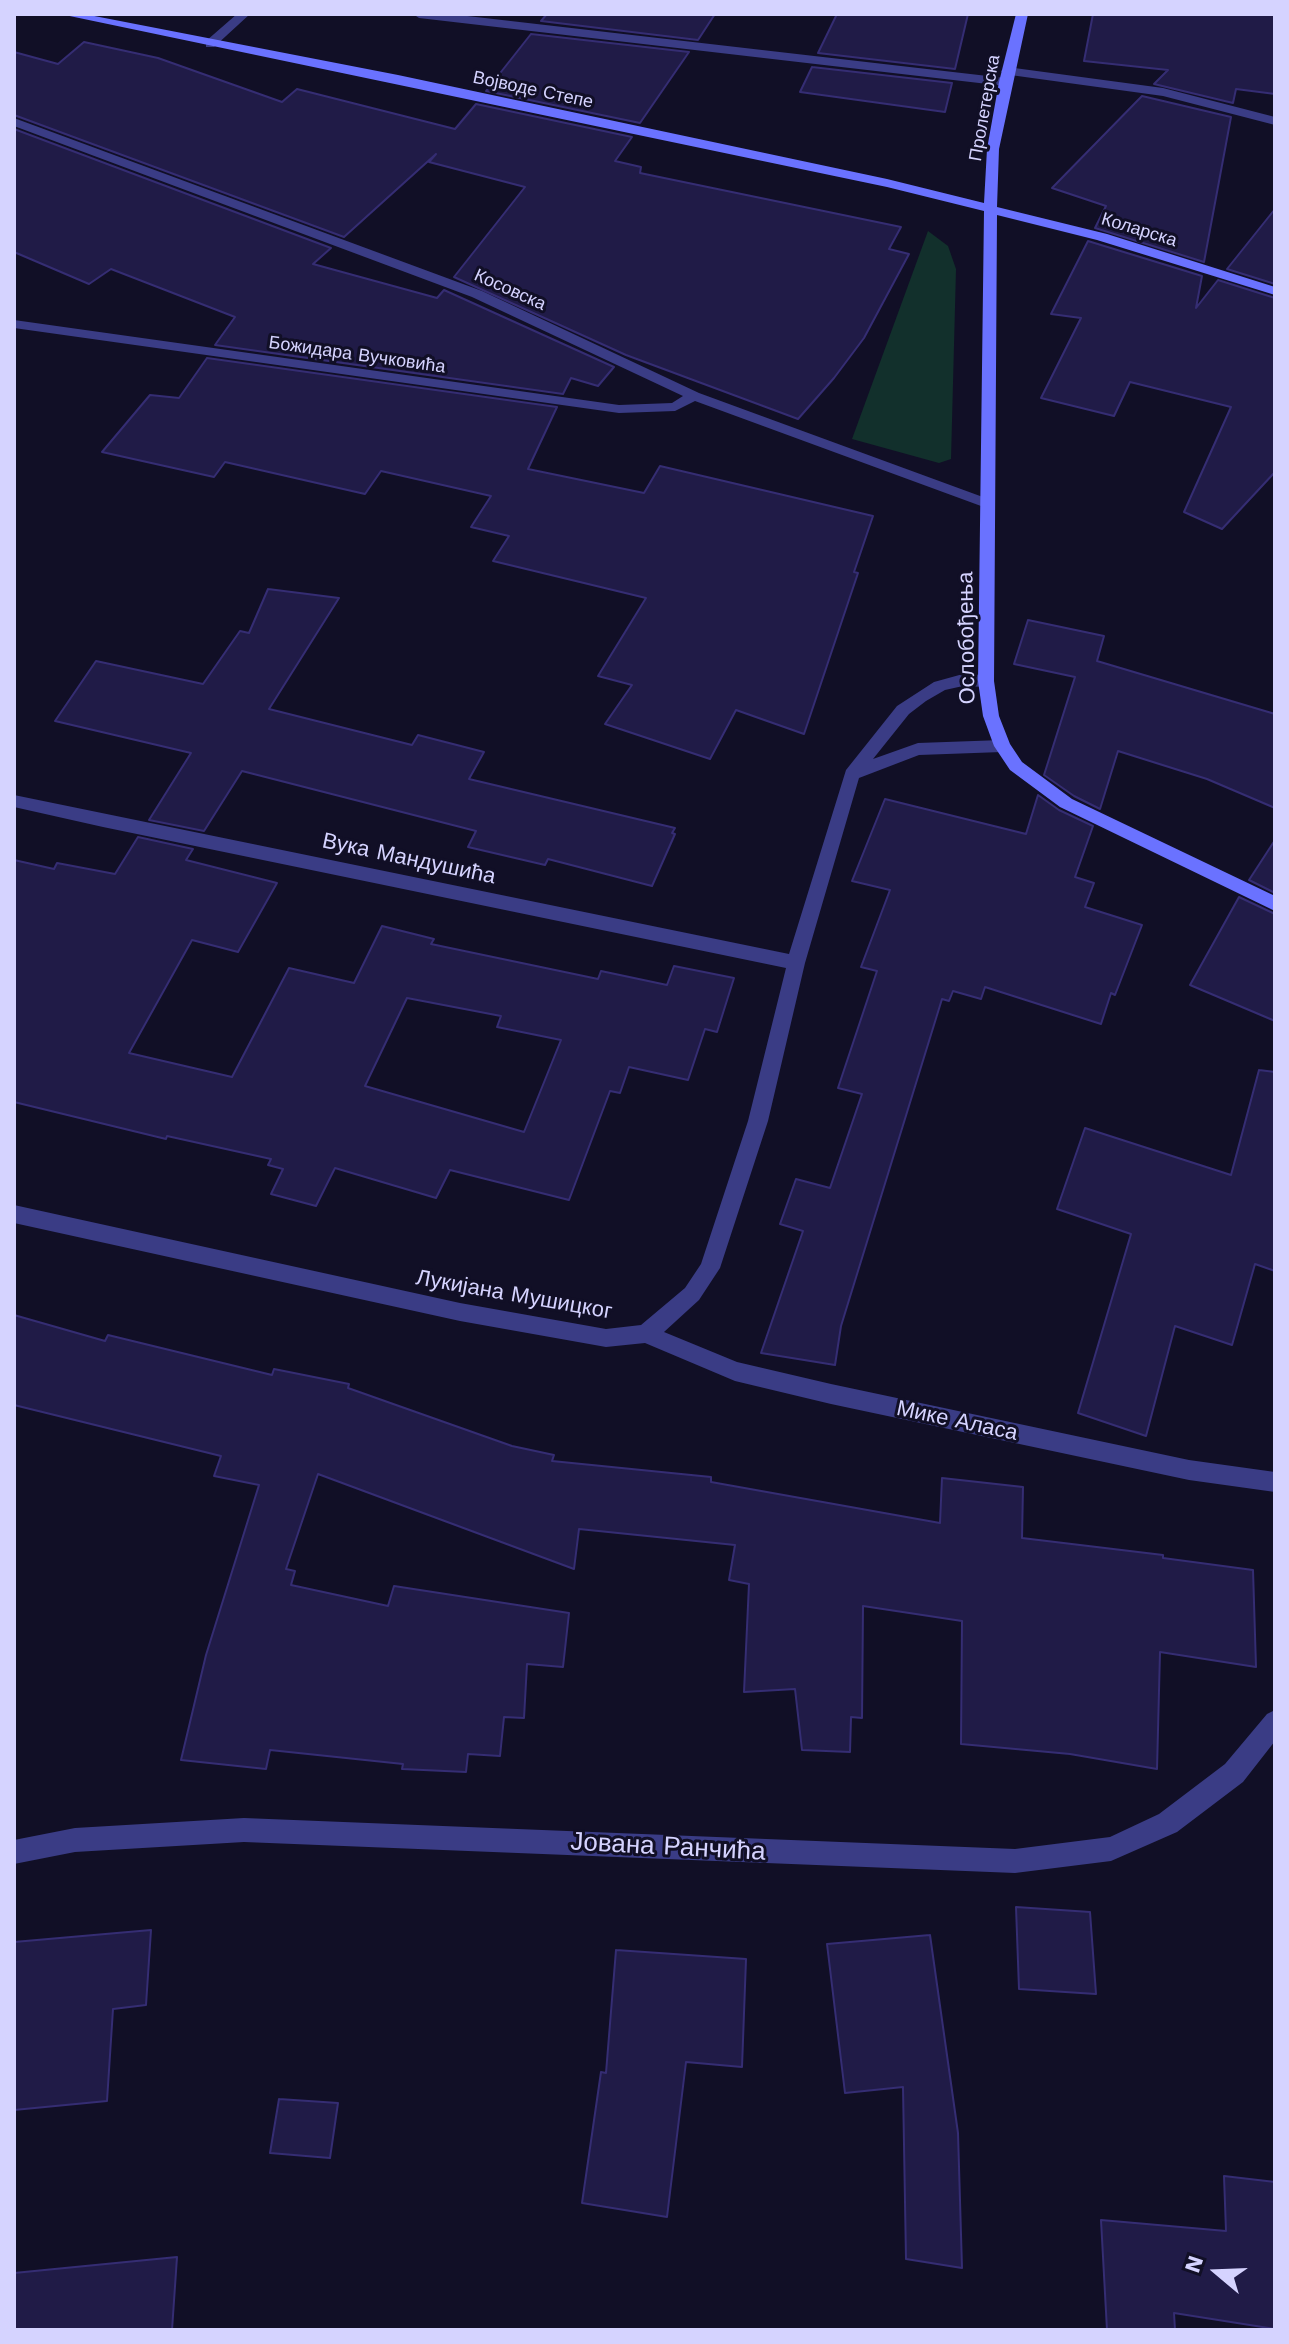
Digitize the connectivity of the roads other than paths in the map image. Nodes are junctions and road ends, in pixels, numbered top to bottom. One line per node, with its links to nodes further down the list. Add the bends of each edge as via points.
1 (66, 14): 5 (street, Војводе Степе)
2 (244, 14): 5 (street)
3 (419, 14): 6 (street)
4 (1022, 14): 6 (street, Пролетерска)
5 (210, 44): 9 (street, Војводе Степе, via 398,79)
6 (1006, 76): 7 (street, via 1163,92); 9 (street, Пролетерска, via 993,149)
7 (1275, 121)
8 (14, 122): 12 (street, Косовска, via 477,294)
9 (991, 208): 10 (street, Коларска); 13 (street, Ослобођења)
10 (1275, 291)
11 (14, 324): 12 (street, Божидара Вучковића, via 619,409 675,407)
12 (694, 396): 13 (street, Косовска)
13 (986, 503): 14 (street, Ослобођења)
14 (986, 681): 15 (street, Ослобођења); 16 (street, via 963,680 920,697 903,710)
15 (1002, 746): 16 (street, via 918,749); 18 (street, Ослобођења, via 1016,766 1066,803)
16 (852, 774): 19 (street)
17 (14, 801): 19 (street, Вука Мандушића)
18 (1275, 904)
19 (796, 963): 21 (street, via 758,1121 710,1268 692,1294)
20 (14, 1214): 21 (street, Лукијана Мушицког, via 475,1315 606,1338)
21 (646, 1334): 22 (street, Мике Аласа, via 735,1371 1189,1470)
22 (1275, 1482)
23 (1275, 1722): 24 (street, Јована Ранчића, via 1234,1773 1168,1823 1111,1849 1015,1861 244,1830 75,1840)
24 (14, 1852)

